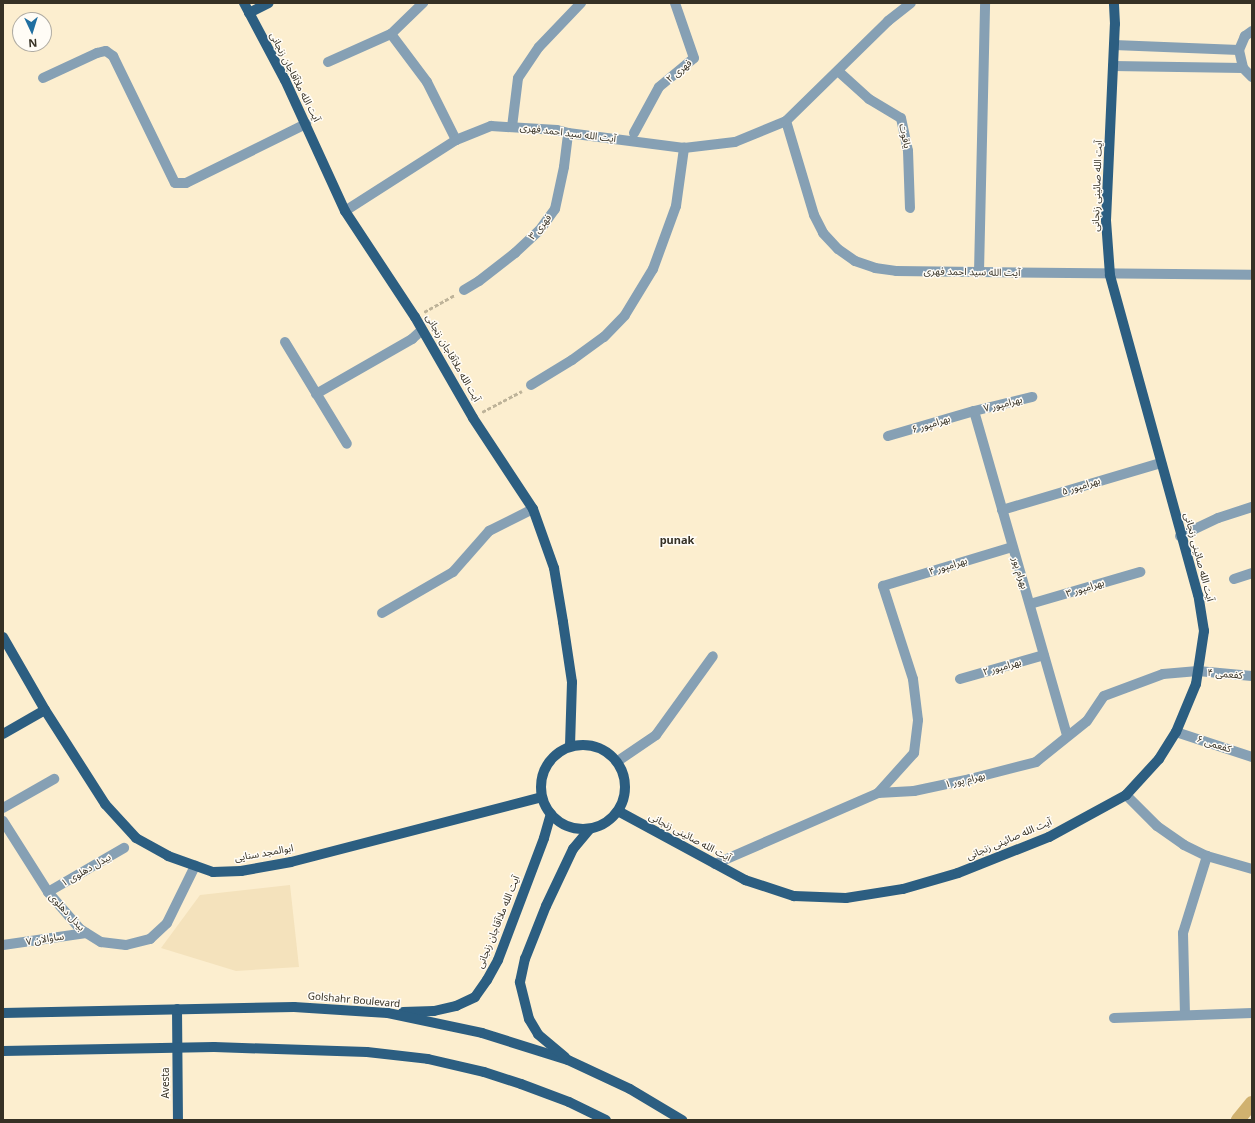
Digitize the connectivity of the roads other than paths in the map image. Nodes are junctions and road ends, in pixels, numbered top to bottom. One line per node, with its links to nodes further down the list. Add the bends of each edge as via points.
1 (244, 3): 9 (main road, آیت الله ملاآقاجان زنجانی)
2 (269, 3): 9 (main road)
3 (423, 3): 11 (street)
4 (581, 3): 22 (street, via 539,47 518,78)
5 (675, 3): 24 (street, فهری ۲, via 694,58 659,87)
6 (911, 3): 17 (street, آیت الله سید احمد فهری, via 888,21)
7 (985, 3): 29 (street)
8 (1114, 3): 12 (main road, آیت الله صائینی زنجانی)
9 (249, 13): 21 (main road, آیت الله ملاآقاجان زنجانی)
10 (1252, 31): 13 (street, via 1245,36)
11 (391, 34): 14 (street); 25 (street, via 428,82)
12 (1114, 45): 13 (street); 15 (main road, آیت الله صائینی زنجانی)
13 (1239, 50): 16 (street)
14 (328, 62)
15 (1113, 66): 16 (street); 30 (main road, آیت الله صائینی زنجانی, via 1106,220)
16 (1243, 68): 18 (street)
17 (838, 71): 20 (street, آیت الله سید احمد فهری); 27 (street, یاقوت, via 869,99 901,118 908,151)
18 (1252, 77)
19 (43, 78): 21 (street, via 97,53 106,51 114,56 175,183 186,183)
20 (786, 121): 26 (street, آیت الله سید احمد فهری, via 735,142); 29 (street, آیت الله سید احمد فهری, via 814,215 823,234 838,249 855,261 875,268 896,271)
21 (306, 124): 28 (main road, آیت الله ملاآقاجان زنجانی)
22 (512, 127): 23 (street, آیت الله سید احمد فهری); 25 (street, آیت الله سید احمد فهری, via 491,126)
23 (568, 133): 26 (street, آیت الله سید احمد فهری); 32 (street, فهری ۳, via 555,209 539,231 515,253)
24 (634, 133)
25 (456, 140): 28 (street, آیت الله سید احمد فهری)
26 (684, 148): 35 (street, via 676,206 652,269 625,315 604,337)
27 (910, 208)
28 (346, 211): 33 (main road, آیت الله ملاآقاجان زنجانی)
29 (979, 272): 30 (street, آیت الله سید احمد فهری)
30 (1110, 275): 31 (street, آیت الله سید احمد فهری); 41 (main road, آیت الله صائینی زنجانی)
31 (1252, 275)
32 (464, 290)
33 (422, 330): 36 (street, via 412,339); 43 (main road, آیت الله ملاآقاجان زنجانی, via 473,418)
34 (284, 342): 36 (street)
35 (531, 385)
36 (316, 394): 40 (street)
37 (1032, 397): 38 (street, بهرامپور ۷)
38 (974, 411): 39 (street, بهرامپور ۶); 44 (street, بهرام پور)
39 (888, 436)
40 (347, 444)
41 (1160, 462): 44 (street, بهرامپور ۵); 45 (main road, آیت الله صائینی زنجانی)
42 (1252, 507): 45 (street, via 1218,518)
43 (533, 509): 51 (street, via 489,531 453,572); 62 (main road, آیت الله ملاآقاجان زنجانی, via 554,568 563,622 572,682)
44 (1002, 510): 46 (street, بهرام پور)
45 (1180, 536): 55 (main road, آیت الله صائینی زنجانی, via 1198,595 1204,631)
46 (1012, 547): 50 (street, بهرام پور); 66 (street, بهرامپور ۴, via 883,586 913,679 918,720 914,753)
47 (1140, 572): 50 (street, بهرامپور ۳)
48 (1252, 573): 49 (street)
49 (1234, 579)
50 (1030, 604): 53 (street, بهرام پور)
51 (382, 613)
52 (3, 637): 58 (main road, ابوالمجد سنایی)
53 (1044, 654): 57 (street, بهرامپور ۲); 61 (street, بهرام پور)
54 (714, 656): 64 (street, via 656,734)
55 (1198, 671): 56 (street, کفعمی ۴); 59 (main road, آیت الله صائینی زنجانی, via 1196,684); 61 (street, بهرام پور ۱, via 1163,674 1104,696 1087,721)
56 (1252, 676)
57 (960, 679)
58 (45, 710): 60 (main road); 77 (main road, ابوالمجد سنایی, via 105,804 136,838 168,856)
59 (1176, 732): 63 (street, کفعمی ۶); 67 (main road, آیت الله صائینی زنجانی, via 1159,758)
60 (3, 734)
61 (1067, 735): 66 (street, بهرام پور ۱, via 1036,762 970,780 914,791)
62 (570, 746): 64 (main road, via 587,744 604,749); 68 (main road, via 556,754 546,766 540,787)
63 (1252, 757)
64 (618, 761): 70 (main road, via 626,781 626,791)
65 (54, 779): 69 (street)
66 (878, 793): 76 (street, بهرام پور ۱)
67 (1126, 795): 75 (street, via 1156,826 1184,845); 76 (main road, آیت الله صائینی زنجانی, via 1049,837 958,873 904,889 846,898 794,896 745,880)
68 (542, 797): 71 (main road); 77 (main road, ابوالمجد سنایی, via 291,862 241,871 213,872)
69 (3, 808)
70 (618, 811): 73 (main road, via 610,819); 76 (main road, آیت الله صائینی زنجانی)
71 (550, 814): 73 (main road, via 568,826); 84 (main road, آیت الله ملاآقاجان زنجانی, via 544,838 498,960 475,997 466,1003 439,1010)
72 (3, 821): 79 (street, بیدل دهلوی)
73 (590, 829): 90 (main road, via 573,849 546,906 525,959 520,982 529,1019 538,1034)
74 (124, 848): 79 (street, بیدل دهلوی ۱)
75 (1208, 856): 78 (street); 86 (street, via 1183,933)
76 (715, 864)
77 (195, 866): 80 (street, بیدل دهلوی, via 167,923 150,939 126,945 101,942)
78 (1252, 869)
79 (48, 892): 80 (street, بیدل دهلوی)
80 (86, 933): 81 (street, ساوالان ۷)
81 (3, 945)
82 (177, 1009): 83 (main road, Golshahr Boulevard); 84 (main road, Golshahr Boulevard, via 294,1007); 88 (main road, Avesta)
83 (3, 1013)
84 (388, 1013): 90 (main road, Golshahr Boulevard, via 482,1033)
85 (1252, 1013): 86 (street)
86 (1185, 1015): 87 (street)
87 (1114, 1018)
88 (178, 1047): 89 (main road); 91 (main road, Avesta); 92 (main road, via 367,1052 428,1059 514,1082 569,1102)
89 (3, 1051)
90 (568, 1060): 93 (main road, Golshahr Boulevard, via 630,1089)
91 (178, 1120)
92 (606, 1120)
93 (682, 1120)

